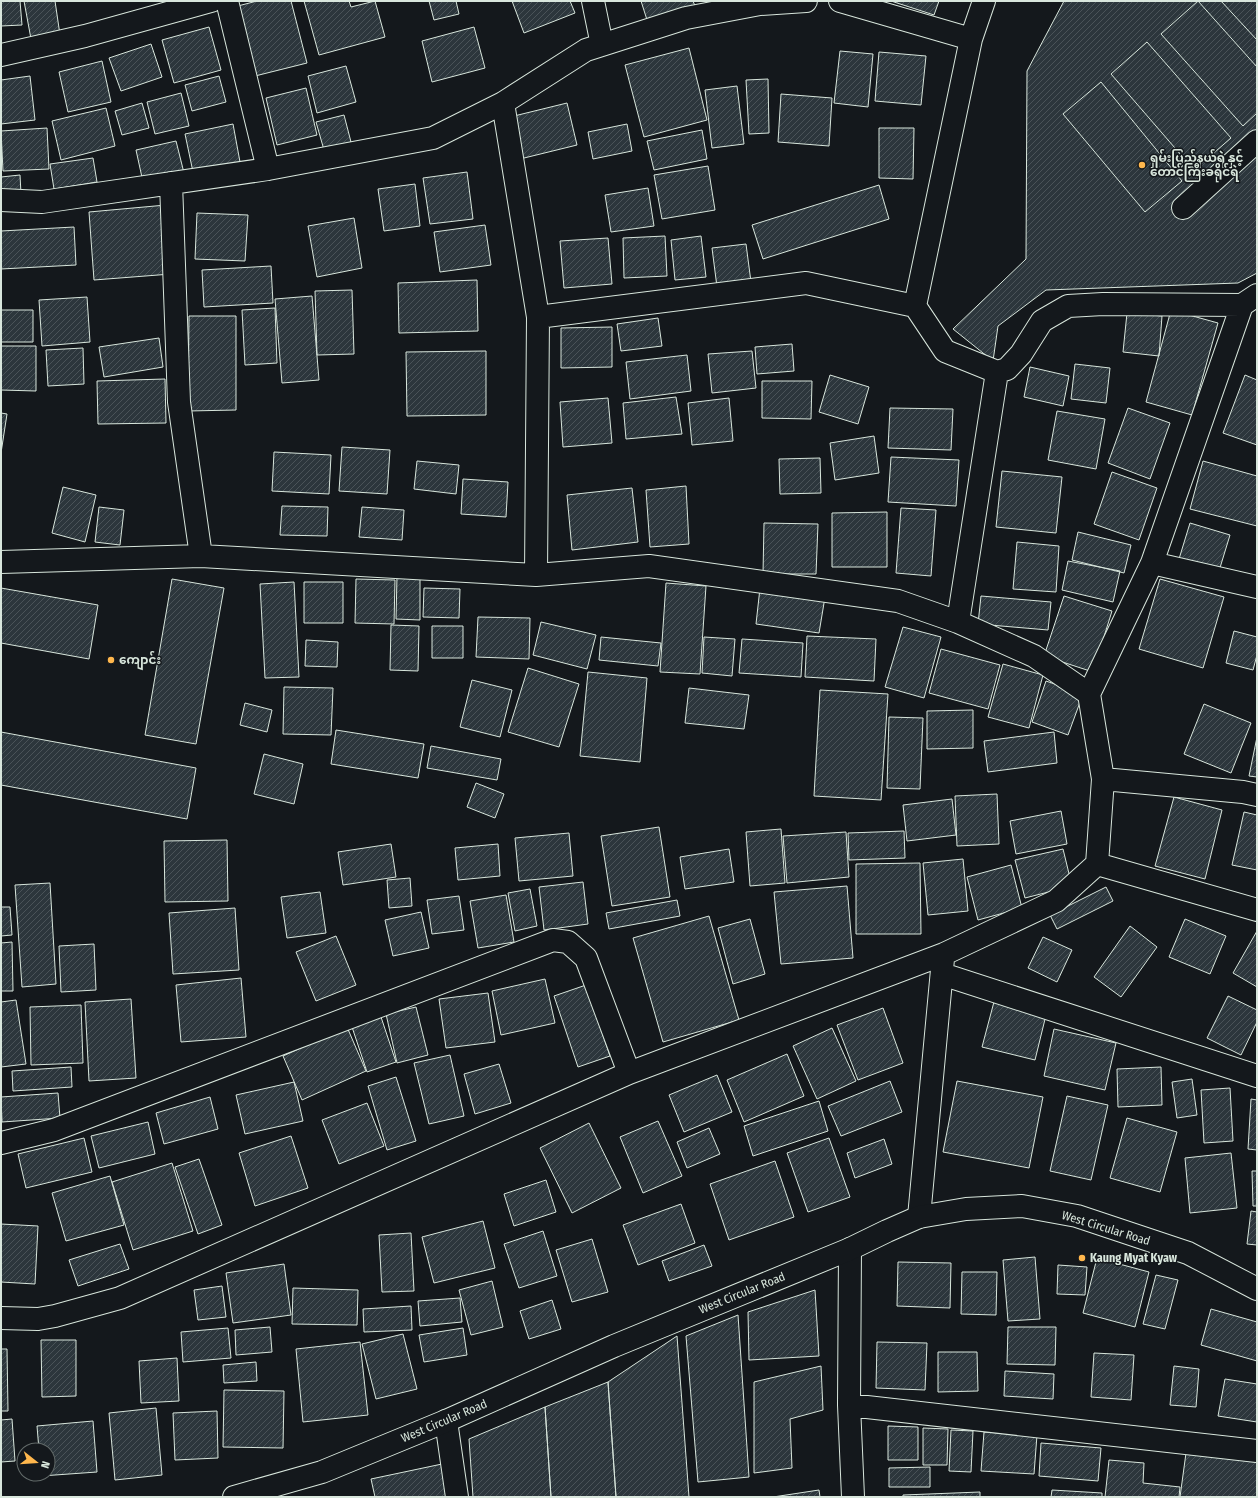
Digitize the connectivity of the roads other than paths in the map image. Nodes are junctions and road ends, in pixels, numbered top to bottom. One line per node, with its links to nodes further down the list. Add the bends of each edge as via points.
1 (211, 1): 9 (street, via 85,36)
2 (227, 1): 12 (street)
3 (593, 1): 8 (street)
4 (806, 1): 8 (street, via 760,4 686,18)
5 (840, 1): 7 (street)
6 (984, 1): 7 (street)
7 (971, 39): 17 (street)
8 (602, 45): 10 (street, via 586,50)
9 (1, 55)
10 (503, 103): 12 (street, via 433,138); 18 (street)
11 (1257, 141): 15 (street)
12 (268, 169): 13 (street)
13 (171, 183): 14 (street, via 42,202); 20 (street, via 179,402)
14 (1, 200)
15 (1183, 208)
16 (1249, 300): 19 (street, via 1068,306 1042,321 1021,354 1007,369); 22 (street)
17 (915, 306): 18 (street, via 806,283); 19 (street, via 945,351)
18 (538, 317): 23 (street)
19 (997, 372): 25 (street)
20 (201, 556): 21 (street); 23 (street)
21 (1, 562)
22 (1152, 563): 24 (street); 26 (street)
23 (536, 574): 25 (street, via 650,566 898,601)
24 (1257, 587)
25 (958, 622): 26 (street, via 1034,656)
26 (1089, 694): 27 (street)
27 (1103, 779): 28 (street); 29 (street)
28 (1257, 795)
29 (1097, 864): 30 (street); 31 (street, via 1056,901)
30 (1257, 910)
31 (943, 964): 32 (street); 33 (street); 35 (street)
32 (629, 1073): 34 (street, via 586,958 568,942 553,940 54,1130); 38 (street, via 120,1298 38,1319)
33 (1257, 1076)
34 (1, 1142)
35 (919, 1217): 36 (street, West Circular Road); 37 (street, West Circular Road, via 966,1209 1022,1206 1076,1216 1188,1253)
36 (850, 1249): 39 (street); 40 (street, West Circular Road, via 614,1346)
37 (1257, 1289)
38 (1, 1318)
39 (849, 1405): 41 (street); 44 (street)
40 (446, 1421): 42 (street, West Circular Road, via 322,1472); 43 (street)
41 (1257, 1451)
42 (234, 1497)
43 (457, 1497)
44 (853, 1497)

